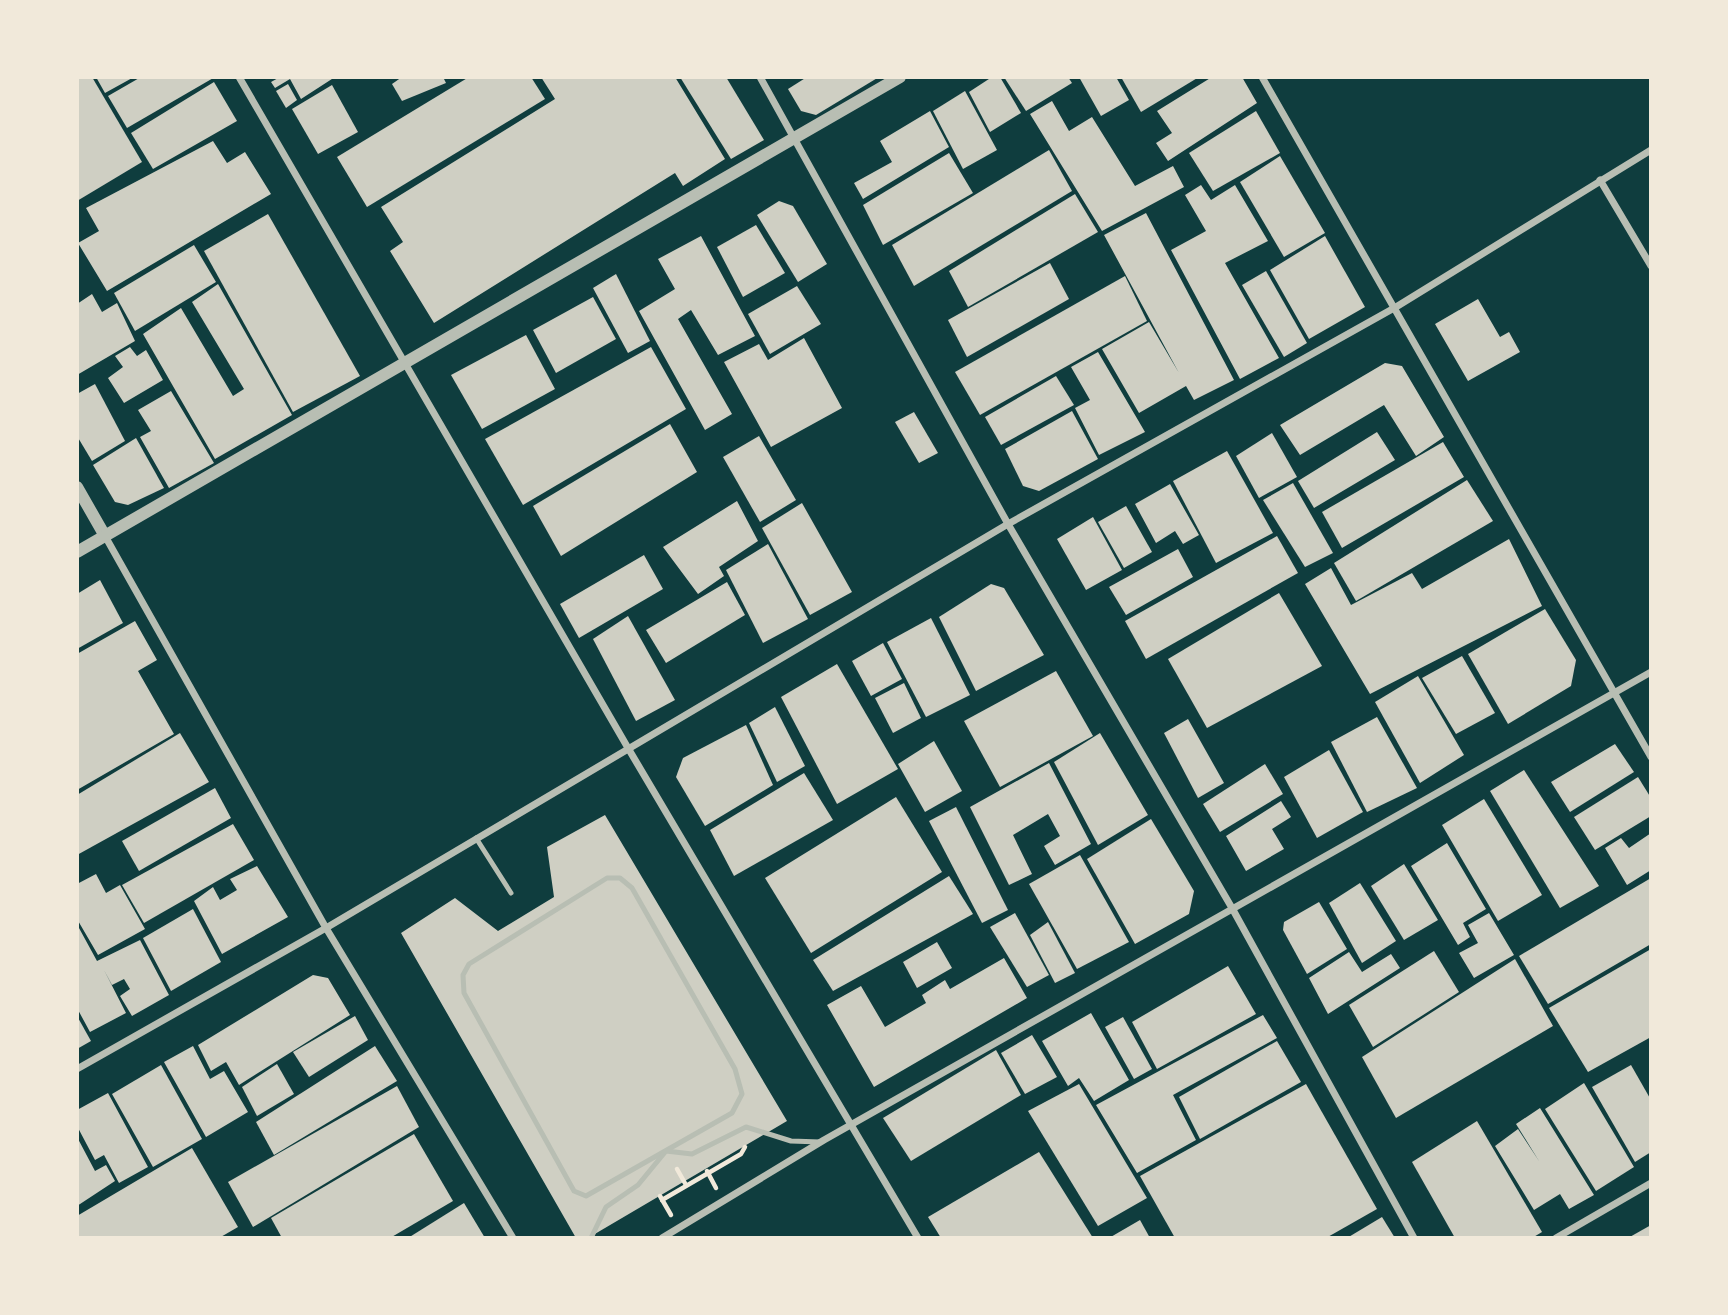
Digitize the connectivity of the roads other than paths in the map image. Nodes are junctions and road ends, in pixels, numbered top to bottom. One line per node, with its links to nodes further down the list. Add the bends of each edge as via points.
1 (239, 77): 10 (street)
2 (760, 77): 5 (street)
3 (900, 77): 5 (street)
4 (1262, 77): 9 (street)
5 (795, 137): 10 (street); 12 (street)
6 (1651, 150): 7 (street)
7 (1600, 180): 8 (street); 9 (street)
8 (1651, 265)
9 (1396, 307): 12 (street); 16 (street)
10 (406, 363): 13 (street); 17 (street)
11 (77, 487): 13 (street)
12 (1008, 524): 17 (street); 21 (street)
13 (105, 536): 14 (street); 22 (street)
14 (77, 552)
15 (1651, 672): 16 (street)
16 (1614, 694): 18 (street); 21 (street)
17 (628, 748): 19 (street); 24 (street)
18 (1651, 757)
19 (476, 838): 20 (lane); 22 (street)
20 (511, 893)
21 (1232, 908): 24 (street); 32 (street)
22 (326, 928): 23 (street); 28 (street)
23 (77, 1069)
24 (852, 1124): 25 (street); 31 (street)
25 (820, 1142): 26 (lane, via 791,1141 746,1127 692,1154); 30 (street)
26 (666, 1151): 26 (lane, via 586,1196 574,1191 464,993 463,975 469,964 607,878 620,878 632,888 735,1069 742,1094 732,1113); 29 (lane, via 638,1185 606,1207)
27 (1651, 1183): 33 (street)
28 (513, 1238)
29 (591, 1238)
30 (662, 1238)
31 (918, 1238)
32 (1413, 1238)
33 (1556, 1238)

